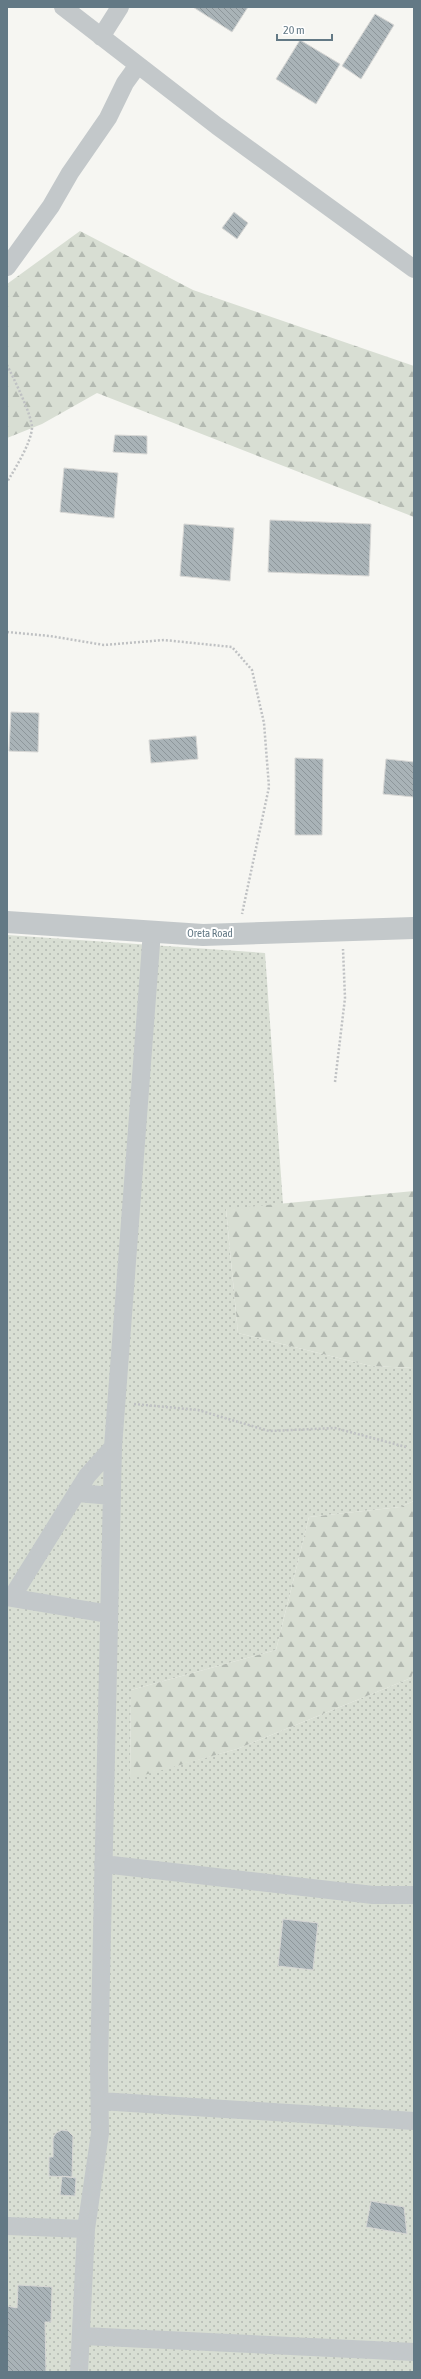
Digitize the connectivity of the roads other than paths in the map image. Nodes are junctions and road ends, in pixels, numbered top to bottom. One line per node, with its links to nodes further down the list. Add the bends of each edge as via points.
1 (63, 7): 3 (street)
2 (120, 7): 3 (street)
3 (101, 36): 4 (street)
4 (138, 66): 5 (street, via 125,83 108,118 51,206); 6 (street)
5 (7, 267)
6 (414, 269)
7 (7, 922): 9 (street, Oreta Road)
8 (414, 928): 9 (street, Oreta Road, via 203,935)
9 (152, 931): 10 (street)
10 (113, 1447): 11 (street, via 87,1476); 12 (street)
11 (77, 1493): 12 (street); 13 (street)
12 (112, 1496): 14 (street)
13 (9, 1597): 14 (street)
14 (109, 1614): 15 (street)
15 (104, 1864): 16 (street, via 373,1895); 17 (street)
16 (414, 1895)
17 (100, 2101): 18 (street); 20 (street, via 100,2133)
18 (414, 2121)
19 (7, 2226): 20 (street)
20 (86, 2229): 21 (street)
21 (83, 2336): 22 (street); 23 (street)
22 (414, 2352)
23 (80, 2372)

